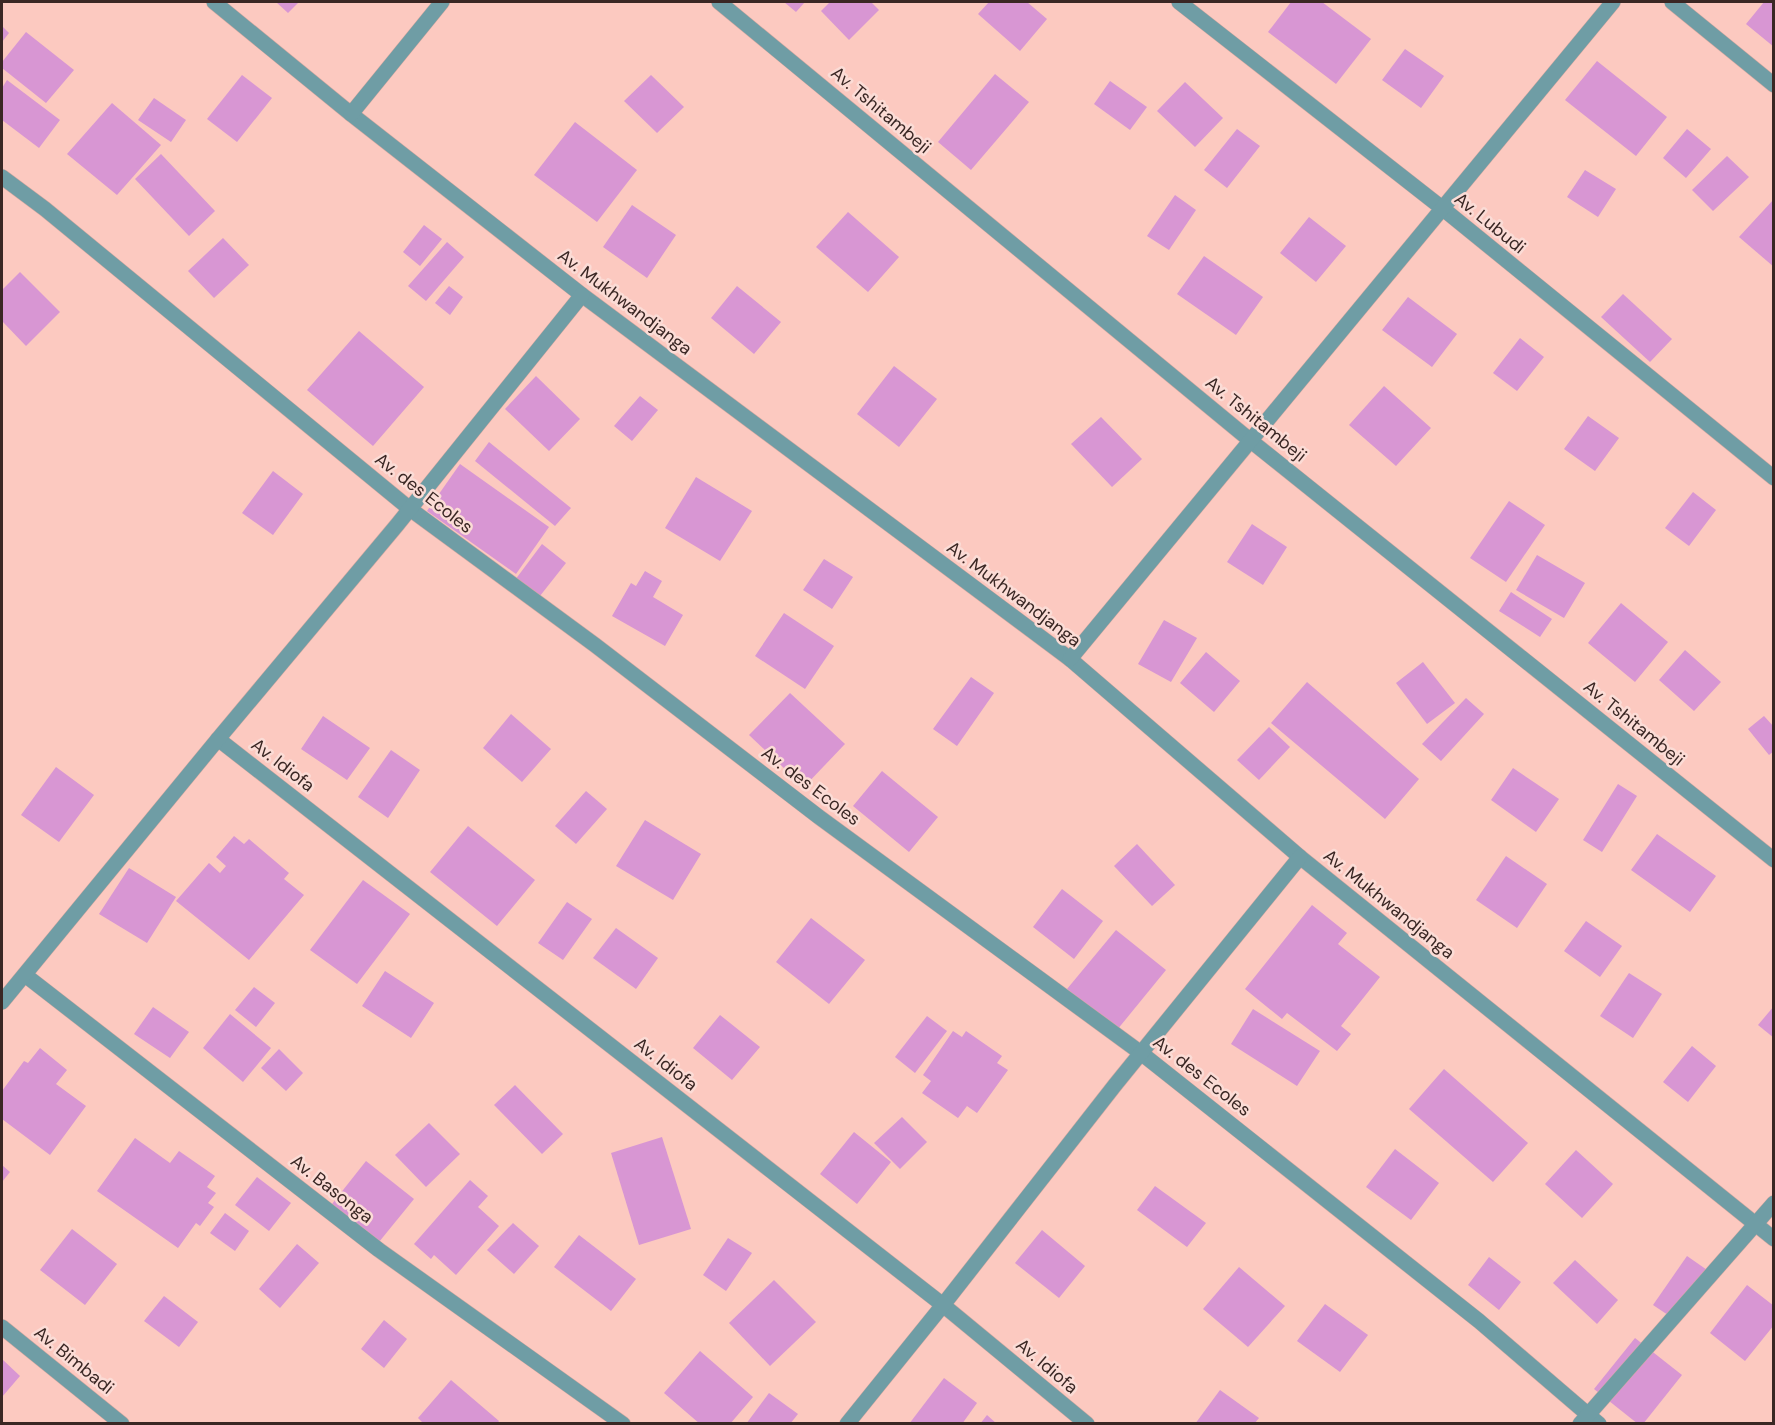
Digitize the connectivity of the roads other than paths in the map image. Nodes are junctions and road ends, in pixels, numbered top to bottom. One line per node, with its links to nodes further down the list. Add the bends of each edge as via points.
1 (214, 2): 8 (street, Av. Mukhwandjanga)
2 (442, 2): 8 (street)
3 (718, 2): 12 (street, Av. Tshitambeji)
4 (1179, 2): 10 (street, Av. Lubudi)
5 (1613, 2): 10 (street)
6 (1672, 2): 7 (street)
7 (1773, 85)
8 (351, 114): 11 (street, Av. Mukhwandjanga)
9 (2, 177): 14 (street, Av. des Ecoles)
10 (1442, 208): 12 (street); 13 (street, Av. Lubudi)
11 (582, 296): 14 (street); 15 (street, Av. Mukhwandjanga)
12 (1251, 441): 15 (street); 18 (street, Av. Tshitambeji)
13 (1773, 478)
14 (410, 509): 16 (street); 21 (street, Av. des Ecoles)
15 (1070, 659): 17 (street, Av. Mukhwandjanga)
16 (218, 739): 19 (street); 25 (street, Av. Idiofa)
17 (1300, 857): 21 (street); 23 (street, Av. Mukhwandjanga)
18 (1773, 860)
19 (25, 975): 20 (street); 29 (street, Av. Basonga, via 379,1250)
20 (2, 1002)
21 (1141, 1053): 25 (street); 27 (street, Av. des Ecoles, via 1479,1321)
22 (1773, 1203): 23 (street)
23 (1755, 1224): 24 (street, Av. Mukhwandjanga); 27 (street)
24 (1773, 1239)
25 (943, 1305): 30 (street); 31 (street, Av. Idiofa)
26 (2, 1328): 28 (street, Av. Bimbadi)
27 (1589, 1420)
28 (122, 1424)
29 (623, 1424)
30 (847, 1424)
31 (1087, 1424)

